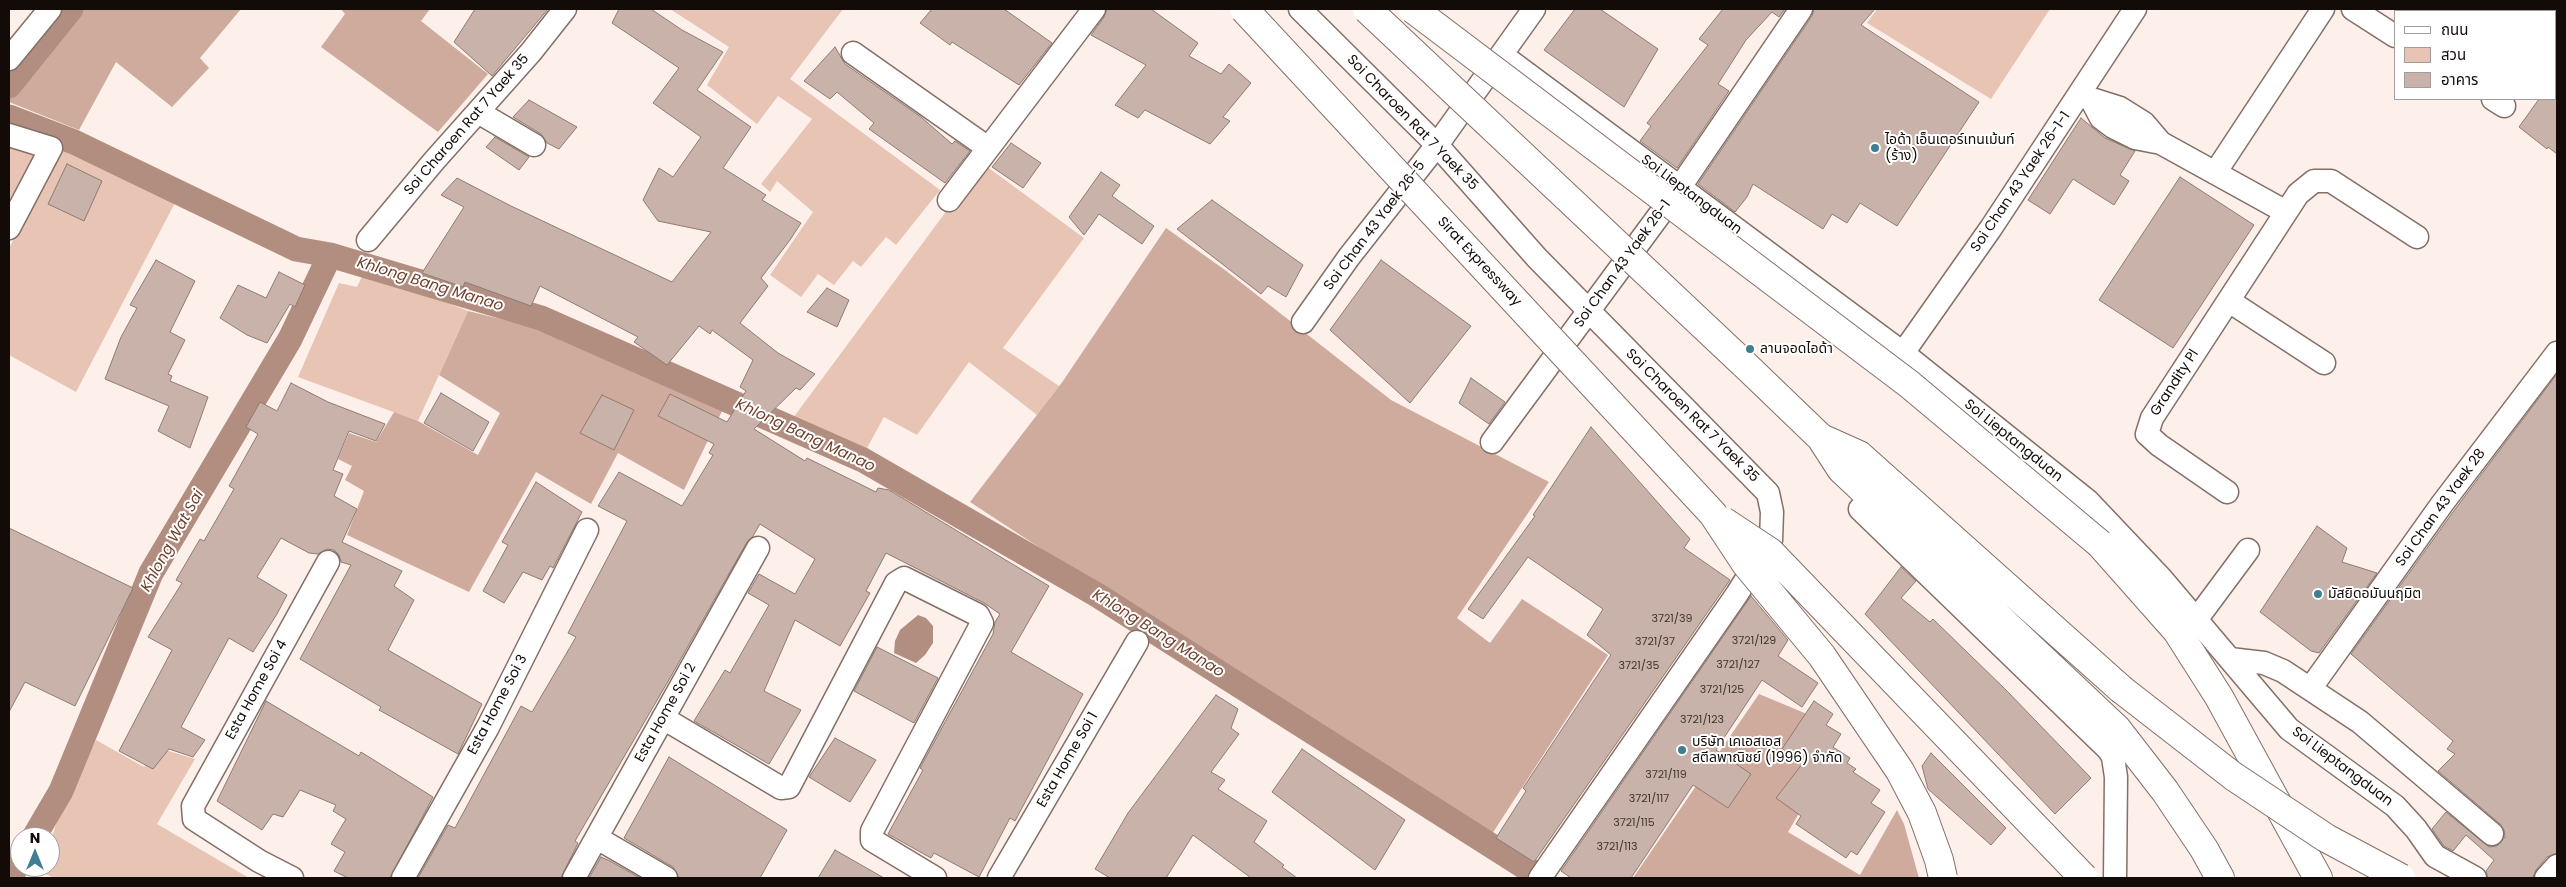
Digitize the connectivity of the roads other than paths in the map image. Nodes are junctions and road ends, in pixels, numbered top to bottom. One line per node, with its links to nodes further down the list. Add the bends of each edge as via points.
1 (50, 9): 16 (street)
2 (565, 9): 18 (street, Soi Charoen Rat 7 Yaek 35)
3 (1094, 9): 22 (street)
4 (1244, 9): 40 (highway, Sirat Expressway, bridge)
5 (1300, 9): 21 (street, Soi Charoen Rat 7 Yaek 35)
6 (1367, 9): 36 (highway, bridge)
7 (1413, 9): 64 (highway, bridge, via 1909,384 2100,544 2177,631 2219,697)
8 (1534, 9): 15 (street, Soi Chan 43 Yaek 26-5)
9 (1801, 9): 24 (street, Soi Chan 43 Yaek 26-1)
10 (2136, 9): 17 (street, Soi Chan 43 Yaek 26-1-1)
11 (2323, 9): 23 (street)
12 (2353, 9): 13 (street)
13 (2394, 35)
14 (854, 54): 22 (street)
15 (1502, 55): 21 (street, Soi Chan 43 Yaek 26-5); 24 (street, Soi Lieptangduan)
16 (9, 59)
17 (2086, 98): 23 (street, via 2120,108 2144,123 2161,143); 33 (street, Soi Chan 43 Yaek 26-1-1)
18 (478, 112): 20 (street); 29 (street, Soi Charoen Rat 7 Yaek 35)
19 (9, 135): 27 (street, via 50,148)
20 (534, 145)
21 (1437, 145): 31 (street, Soi Charoen Rat 7 Yaek 35, via 1537,258); 32 (street, Soi Chan 43 Yaek 26-5, via 1349,257)
22 (988, 148): 25 (street)
23 (2215, 173): 26 (street)
24 (1680, 187): 31 (street, Soi Chan 43 Yaek 26-1); 33 (street, Soi Lieptangduan)
25 (948, 200)
26 (2286, 212): 28 (street, Grandity Pl, via 2305,187 2314,182 2331,181); 30 (street, Grandity Pl)
27 (9, 228)
28 (2417, 237)
29 (368, 240)
30 (2229, 301): 35 (street); 38 (street, Grandity Pl, via 2152,418 2147,434)
31 (1589, 311): 37 (street, Soi Chan 43 Yaek 26-1); 53 (street, Soi Charoen Rat 7 Yaek 35, via 1768,493 1772,512 1771,540)
32 (1303, 322)
33 (1903, 353): 45 (street, Soi Lieptangduan, via 2088,501)
34 (2557, 353): 48 (street, Soi Chan 43 Yaek 28, via 2442,504)
35 (2324, 363)
36 (1821, 438): 63 (highway, via 1842,469 2117,729 2165,791); 65 (highway, bridge, via 1859,455 2121,690 2225,770 2326,838)
37 (1492, 442)
38 (2227, 492)
39 (1860, 509): 62 (street, via 2110,750 2116,777)
40 (1713, 514): 60 (highway, bridge, via 1746,564 1822,656 1900,771 1922,814); 61 (highway, bridge, via 1770,552)
41 (587, 530): 55 (street, Esta Home Soi 3, via 488,727)
42 (758, 548): 49 (street, Esta Home Soi 2)
43 (2248, 550): 45 (street)
44 (328, 562): 54 (street, Esta Home Soi 4, via 193,806 194,819)
45 (2196, 620): 47 (street, Soi Lieptangduan)
46 (1137, 642): 59 (street, Esta Home Soi 1)
47 (2230, 659): 48 (street, via 2264,663); 66 (street, Soi Lieptangduan, via 2290,728 2394,806 2436,856)
48 (2310, 689): 50 (street, via 2360,722)
49 (664, 718): 51 (street, Esta Home Soi 2); 58 (street, via 781,788 789,787 896,583 904,578 978,615 982,624 872,831 872,840)
50 (2492, 834)
51 (597, 838): 56 (street, Esta Home Soi 2); 57 (street)
52 (2557, 866): 67 (street)
53 (1543, 873)
54 (292, 878)
55 (403, 878)
56 (574, 878)
57 (666, 878)
58 (935, 878)
59 (999, 878)
60 (1943, 878)
61 (2084, 878)
62 (2116, 878)
63 (2220, 878)
64 (2318, 878)
65 (2401, 878)
66 (2475, 878)
67 (2546, 878)

